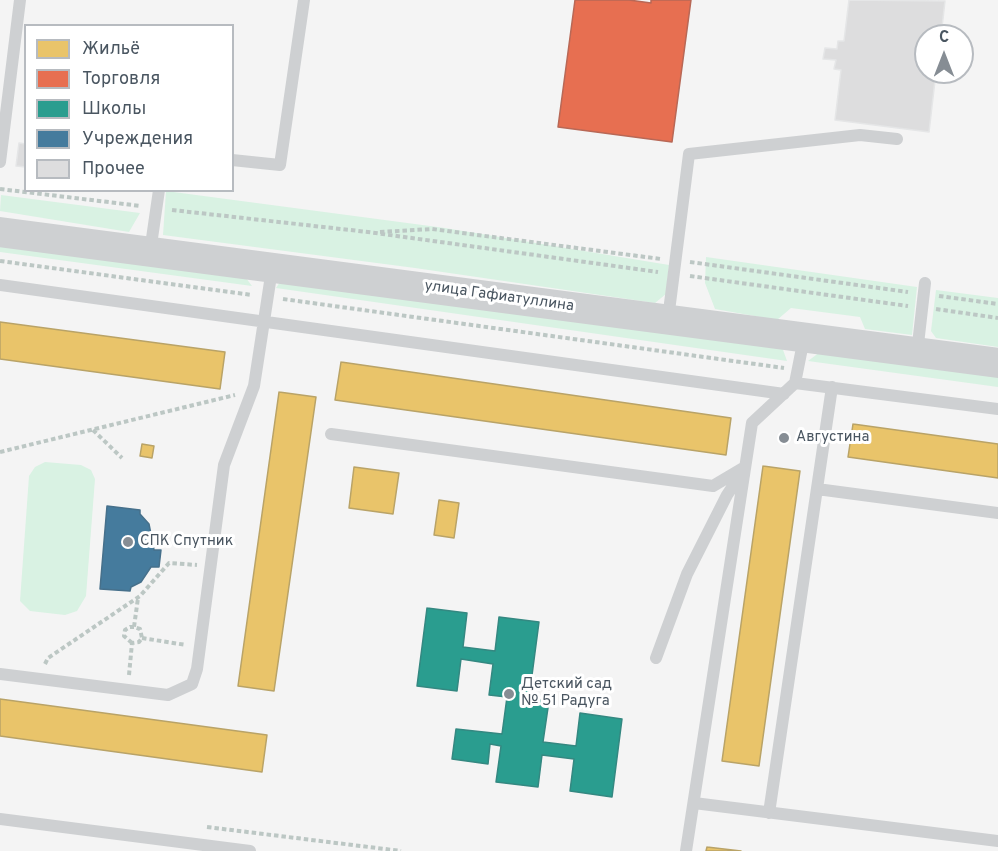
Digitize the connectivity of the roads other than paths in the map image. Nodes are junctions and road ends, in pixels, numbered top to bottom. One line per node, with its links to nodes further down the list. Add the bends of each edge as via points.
1 (20, 0): 5 (lane)
2 (304, 0): 4 (lane, via 280,165)
3 (897, 139): 12 (lane, via 860,135 689,154)
4 (234, 160)
5 (0, 162)
6 (159, 192): 8 (lane)
7 (0, 232): 8 (street, улица Гафиатуллина)
8 (150, 252): 9 (street, улица Гафиатуллина)
9 (272, 267): 12 (street, улица Гафиатуллина); 13 (lane)
10 (925, 283): 15 (lane)
11 (0, 285): 13 (lane)
12 (668, 320): 14 (street, улица Гафиатуллина)
13 (264, 321): 19 (lane); 26 (lane, via 254,386 224,465 192,684 168,695)
14 (804, 338): 15 (street, улица Гафиатуллина); 17 (lane)
15 (917, 352): 16 (street, улица Гафиатуллина)
16 (998, 363)
17 (795, 383): 18 (lane); 19 (lane)
18 (832, 387): 20 (lane); 23 (lane)
19 (784, 394): 22 (lane, via 752,423)
20 (998, 409)
21 (331, 434): 22 (lane, via 713,486)
22 (745, 467): 25 (lane, via 687,574); 27 (lane)
23 (818, 489): 24 (lane); 28 (lane)
24 (998, 513)
25 (656, 658)
26 (0, 674)
27 (694, 803): 28 (lane); 32 (lane)
28 (769, 813): 30 (lane)
29 (0, 819): 31 (lane)
30 (998, 841)
31 (250, 851)
32 (686, 851)

